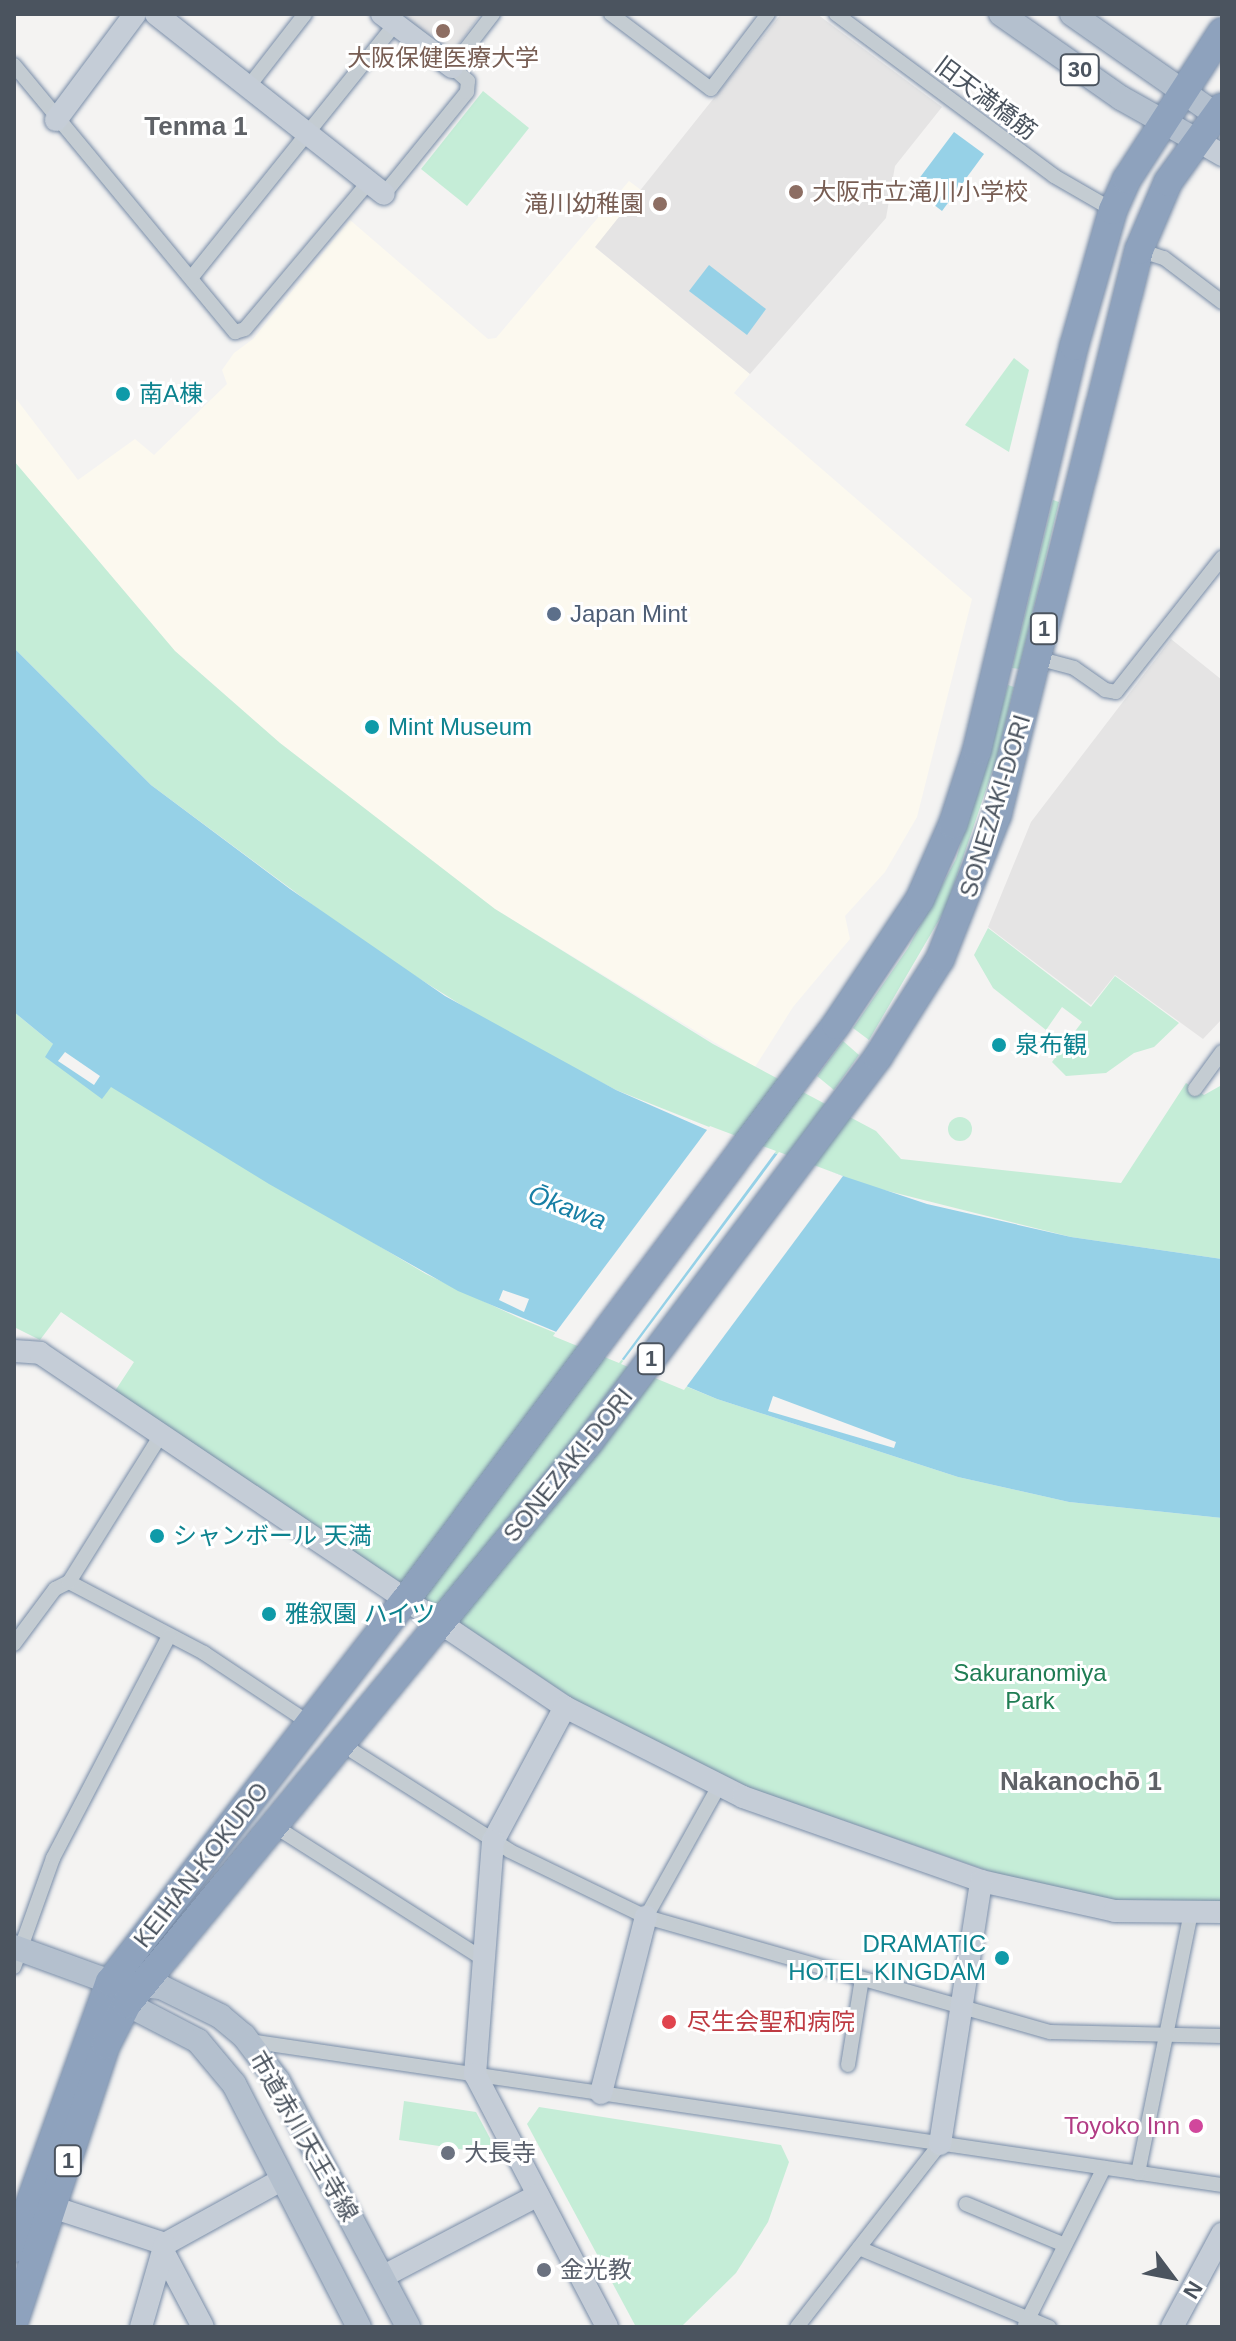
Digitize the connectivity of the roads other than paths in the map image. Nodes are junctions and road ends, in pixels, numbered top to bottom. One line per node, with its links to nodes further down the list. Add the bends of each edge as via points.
1 (135, 14): 17 (street)
2 (156, 14): 14 (street)
3 (305, 14): 14 (street)
4 (493, 14): 13 (street)
5 (611, 14): 6 (street, via 711,89)
6 (768, 14)
7 (836, 14): 22 (street, 旧天満橋筋, via 1054,176)
8 (1001, 14): 18 (main road, 30)
9 (1072, 14): 15 (main road, 30)
10 (388, 19): 13 (street); 19 (street)
11 (1222, 32): 15 (highway, SONEZAKI-DORI / 1)
12 (14, 65): 17 (street)
13 (452, 67): 21 (street, via 468,81 467,92)
14 (249, 86): 19 (street)
15 (1180, 91): 16 (main road, 30); 18 (highway, SONEZAKI-DORI / 1)
16 (1220, 114): 20 (highway, SONEZAKI-DORI / 1)
17 (56, 120): 24 (street)
18 (1162, 122): 20 (main road, 30); 22 (highway, SONEZAKI-DORI / 1)
19 (306, 133): 21 (street); 24 (street)
20 (1210, 148): 23 (highway, SONEZAKI-DORI / 1, via 1168,182)
21 (376, 188): 24 (street, via 245,329 235,332)
22 (1113, 210): 32 (highway, SONEZAKI-DORI / 1, via 1074,346 977,750 953,824 920,899 886,956 804,1069)
23 (1139, 250): 25 (street, via 1164,258); 27 (highway, SONEZAKI-DORI / 1)
24 (191, 278)
25 (1222, 302)
26 (1222, 558): 27 (street, via 1116,692 1074,668)
27 (1037, 658): 35 (highway, SONEZAKI-DORI / 1, via 997,815 960,919 895,1033 589,1442)
28 (1222, 1052): 29 (street)
29 (1195, 1089)
30 (14, 1351): 31 (street, via 40,1353)
31 (161, 1435): 33 (street); 34 (street)
32 (463, 1524): 34 (highway, KEIHAN-KOKUDO / 1)
33 (69, 1582): 36 (street); 37 (street, via 55,1589)
34 (404, 1602): 35 (street); 39 (highway, KEIHAN-KOKUDO / 1)
35 (443, 1617): 38 (street); 40 (highway, KEIHAN-KOKUDO / 1)
36 (169, 1636): 39 (street, via 217,1660); 48 (street, via 53,1858)
37 (14, 1644)
38 (565, 1707): 41 (street); 43 (street)
39 (311, 1724): 51 (highway, KEIHAN-KOKUDO / 1)
40 (340, 1743): 42 (highway, KEIHAN-KOKUDO / 1); 43 (street)
41 (719, 1786): 44 (street); 47 (street)
42 (276, 1827): 49 (street); 51 (highway, KEIHAN-KOKUDO / 1)
43 (493, 1841): 47 (street); 49 (street)
44 (981, 1881): 45 (street, via 1115,1911); 52 (street)
45 (1191, 1912): 46 (street); 53 (street)
46 (1222, 1912)
47 (646, 1917): 50 (street); 58 (street)
48 (16, 1955): 51 (main road, 市道赤川天王寺線)
49 (483, 1959): 57 (street)
50 (862, 1979): 52 (street); 56 (street)
51 (126, 1991): 55 (main road, 市道赤川天王寺線, via 184,1996 220,2016); 62 (main road, 市道赤川天王寺線, via 217,2062); 65 (highway, KEIHAN-KOKUDO / 1)
52 (962, 2008): 53 (street, via 1050,2032); 59 (street)
53 (1166, 2035): 54 (street); 61 (street)
54 (1222, 2036)
55 (249, 2041): 57 (street); 72 (main road, 市道赤川天王寺線, via 278,2081)
56 (848, 2065)
57 (475, 2074): 58 (street); 64 (street)
58 (601, 2093): 59 (street)
59 (940, 2144): 60 (street); 70 (street)
60 (1104, 2168): 61 (street); 68 (street)
61 (1138, 2173): 63 (street)
62 (283, 2179): 71 (street); 77 (main road, 市道赤川天王寺線)
63 (1222, 2185)
64 (538, 2195): 72 (street); 79 (street)
65 (33, 2202): 69 (highway, KEIHAN-KOKUDO / 1); 71 (street); 73 (highway, KEIHAN-KOKUDO / 1)
66 (966, 2204): 68 (street)
67 (1222, 2234): 82 (street)
68 (1065, 2245): 74 (street)
69 (14, 2248)
70 (859, 2248): 74 (street); 80 (street)
71 (165, 2250): 75 (street); 76 (street)
72 (382, 2277): 78 (main road, 市道赤川天王寺線)
73 (14, 2321)
74 (1026, 2323): 81 (street)
75 (141, 2327)
76 (203, 2327)
77 (359, 2327)
78 (408, 2327)
79 (607, 2327)
80 (797, 2327)
81 (1049, 2327)
82 (1172, 2327)

